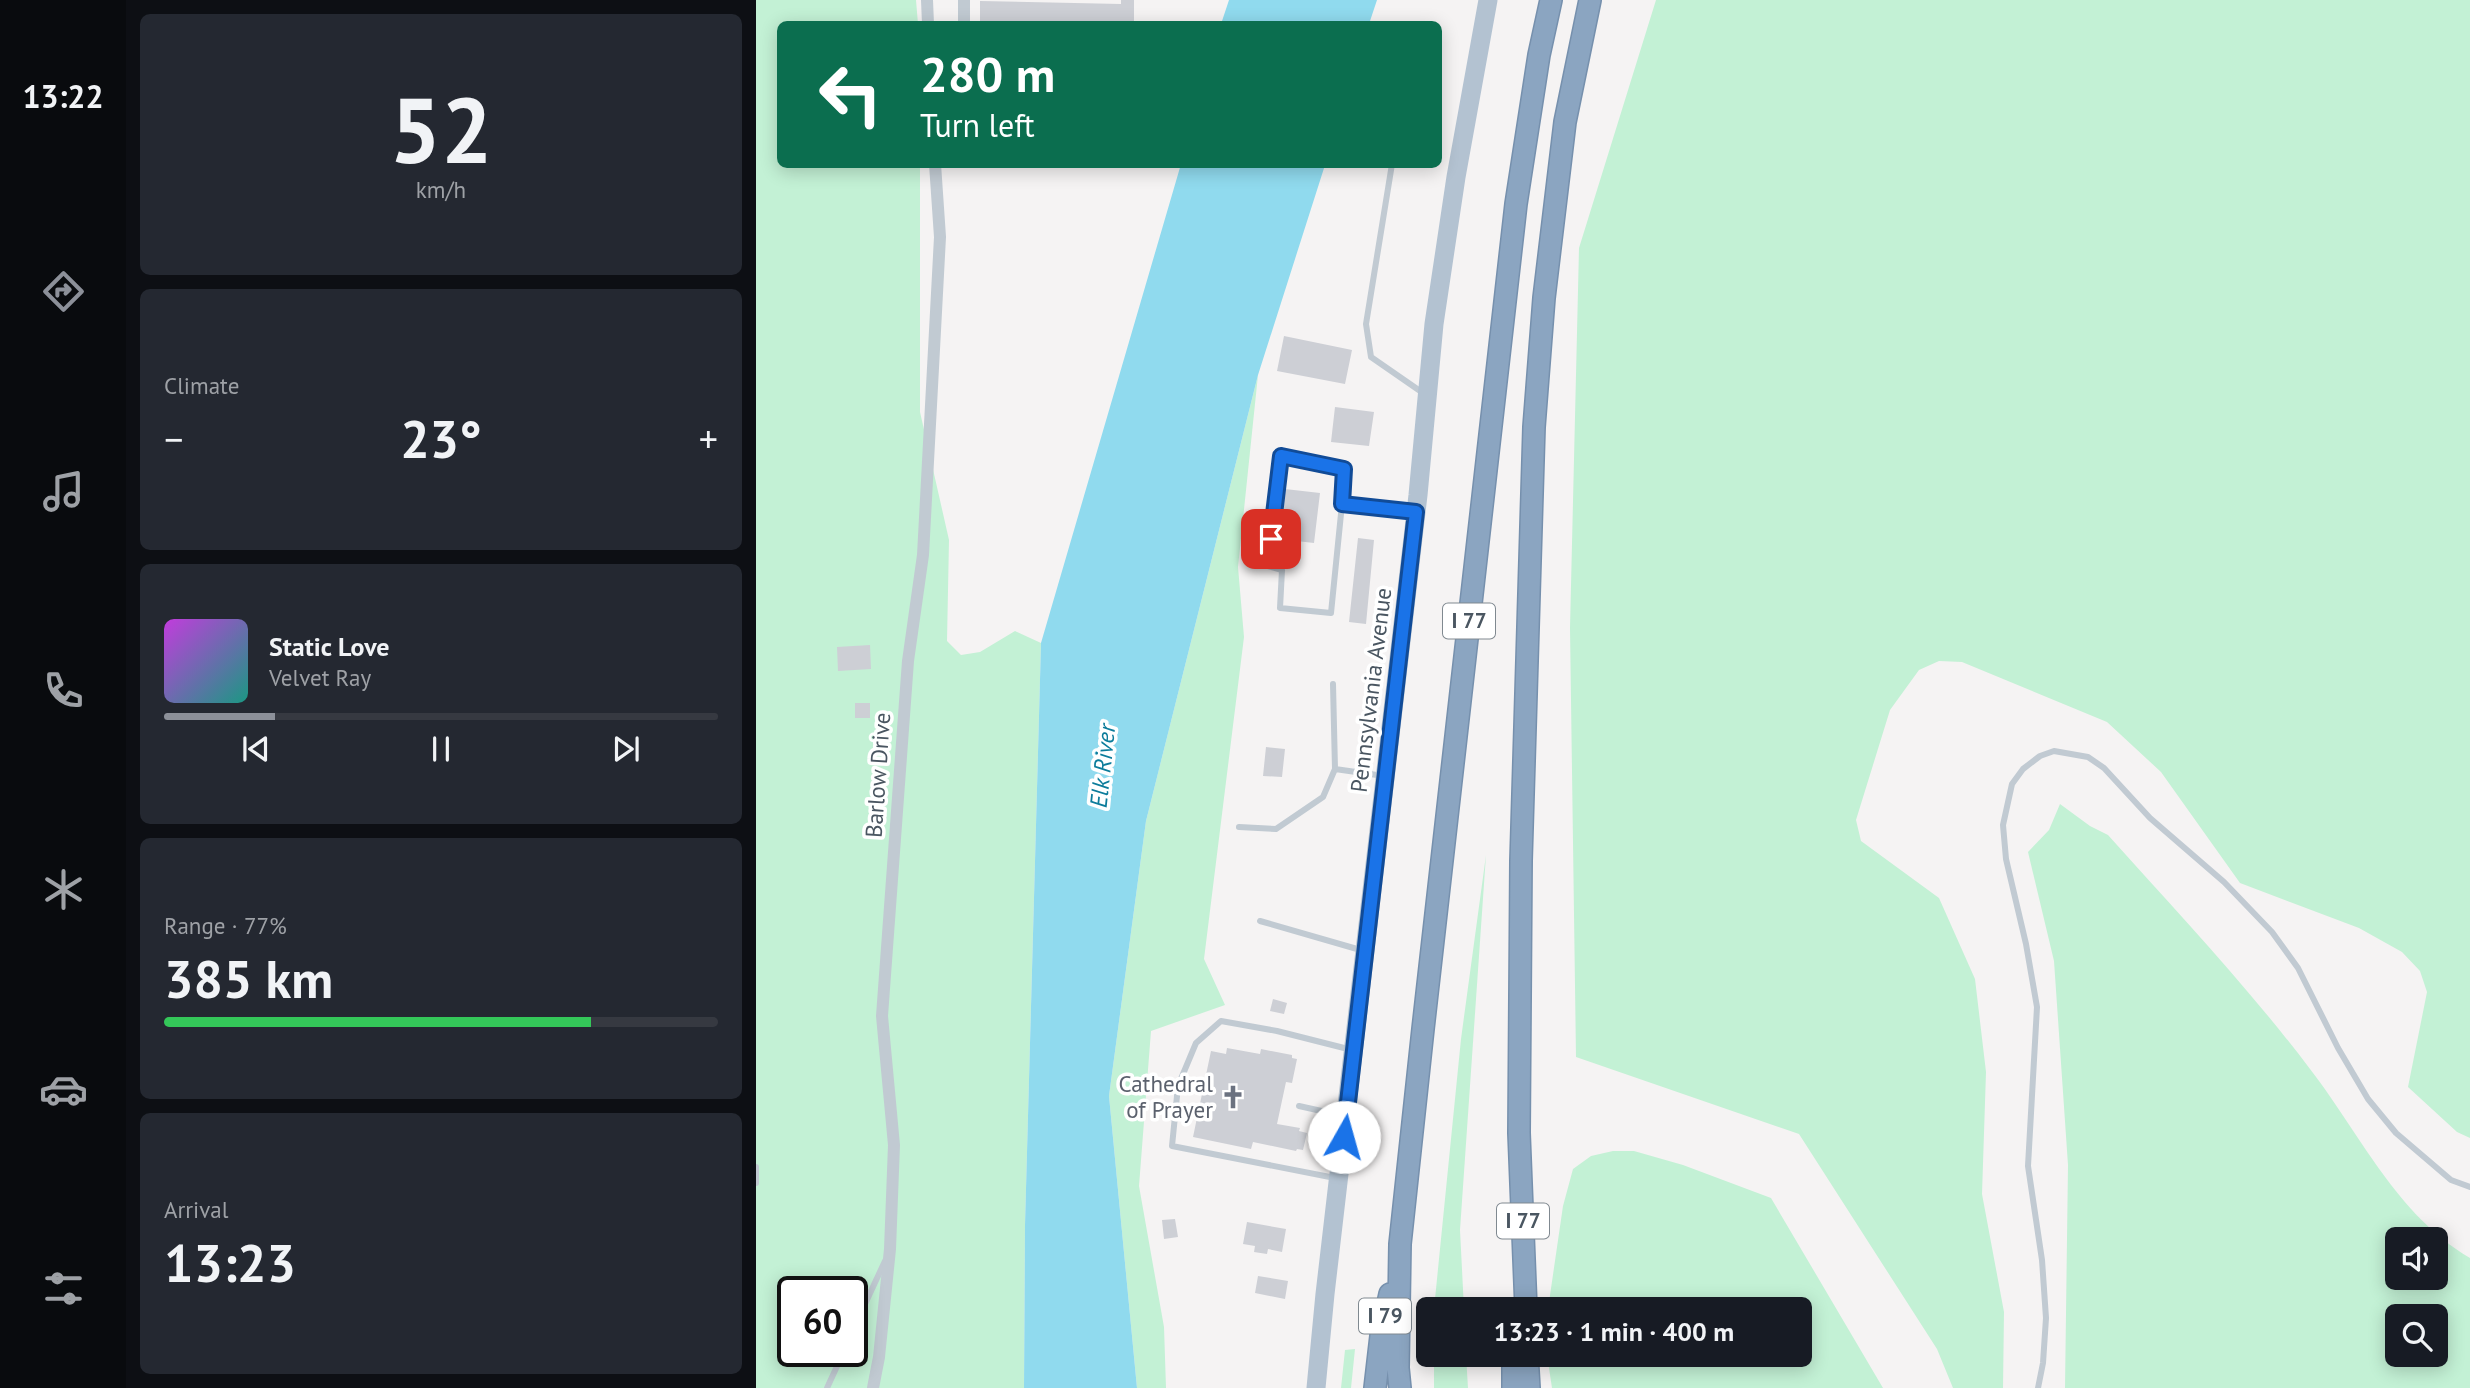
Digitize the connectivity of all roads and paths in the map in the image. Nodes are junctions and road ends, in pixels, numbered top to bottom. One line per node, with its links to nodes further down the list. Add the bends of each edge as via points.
1 (928, 0): 6 (street)
2 (964, 0): 7 (street)
3 (1488, 0): 10 (main road, Pennsylvania Avenue, via 1454,190)
4 (1551, 0): 27 (highway, I 77, via 1516,204)
5 (1590, 0): 22 (highway, I 77, via 1565,122 1534,427 1521,861)
6 (928, 21)
7 (964, 21)
8 (935, 168): 28 (street, Barlow Drive, via 940,237 923,555 905,688 882,1016 894,1144)
9 (1391, 168): 10 (lane, via 1366,324 1371,356)
10 (1427, 396): 12 (main road, Pennsylvania Avenue)
11 (1342, 504): 11 (lane, via 1344,469 1281,456 1268,566 1282,570 1280,608 1331,613); 12 (lane)
12 (1416, 512): 15 (main road, Pennsylvania Avenue)
13 (1333, 684): 14 (lane)
14 (1335, 769): 15 (lane); 16 (lane, via 1323,797 1276,829)
15 (1386, 776): 18 (main road, Pennsylvania Avenue)
16 (1239, 827)
17 (1260, 921): 18 (lane)
18 (1366, 951): 19 (main road, Pennsylvania Avenue)
19 (1354, 1051): 21 (main road, Pennsylvania Avenue); 24 (lane, via 1221,1021 1196,1043 1178,1086 1173,1126 1172,1146)
20 (1299, 1106): 21 (lane)
21 (1346, 1116): 24 (main road, Pennsylvania Avenue)
22 (1520, 1133): 30 (highway); 31 (highway, I 77)
23 (756, 1167): 25 (lane)
24 (1339, 1179): 37 (main road, Pennsylvania Avenue)
25 (756, 1183)
26 (2470, 1187): 42 (lane, via 2451,1180 2396,1133 2368,1099 2298,968 2272,932 2224,882 2088,757 2054,751 2040,756 2012,784 2003,825 2037,1007 2028,1166 2046,1318)
27 (1399, 1244): 38 (highway, I 79); 39 (highway, I 77)
28 (890, 1249): 29 (lane); 36 (street, Barlow Drive)
29 (868, 1297)
30 (1515, 1297)
31 (1526, 1297)
32 (837, 1367): 35 (lane)
33 (1514, 1367): 40 (highway)
34 (1528, 1367): 41 (highway)
35 (827, 1388)
36 (873, 1388)
37 (1316, 1388)
38 (1375, 1388)
39 (1400, 1388)
40 (1513, 1388)
41 (1529, 1388)
42 (2038, 1388)

